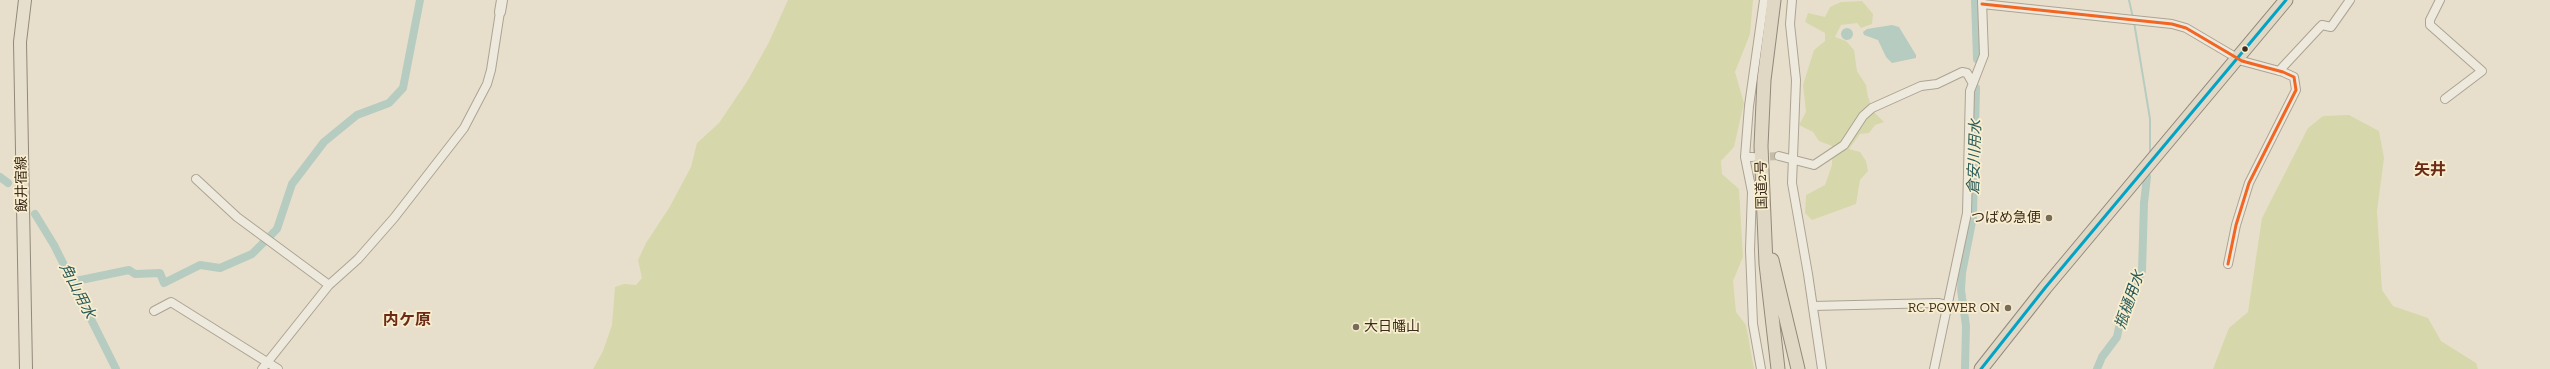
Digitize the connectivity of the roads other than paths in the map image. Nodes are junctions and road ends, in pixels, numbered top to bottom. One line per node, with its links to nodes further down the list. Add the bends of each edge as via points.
1 (25, 0): 26 (main road, 飯井宿線, via 20,42)
2 (502, 0): 10 (street)
3 (1764, 0): 28 (street, via 1749,106 1753,324)
4 (1774, 0): 18 (highway, 国道2号, via 1764,80)
5 (1792, 0): 16 (street, via 1790,24 1796,80)
6 (2286, 0): 11 (highway)
7 (2350, 0): 12 (street, via 2331,27 2322,25)
8 (2440, 0): 14 (street, via 2430,25 2482,71)
9 (1982, 2): 11 (street, via 2180,26); 13 (street, via 1984,55)
10 (500, 12): 20 (street, via 487,84 464,128 394,218 358,259)
11 (2238, 58): 12 (street); 34 (highway, via 2036,299)
12 (2279, 71): 19 (street, via 2294,77 2296,90 2253,173 2236,226)
13 (1972, 82): 16 (street, via 1965,72 1937,84 1921,86 1872,108 1847,142 1822,161 1814,164); 21 (street, via 1967,213)
14 (2445, 99)
15 (1779, 156): 16 (street)
16 (1792, 159): 22 (street, via 1792,183)
17 (196, 179): 20 (street, via 237,217)
18 (1762, 203): 24 (highway, 国道2号); 31 (highway)
19 (2228, 264)
20 (329, 285): 25 (street)
21 (1947, 305): 22 (street, via 1938,303); 33 (street)
22 (1813, 306): 32 (street)
23 (154, 311): 25 (street, via 171,302)
24 (1772, 324): 29 (highway, via 1767,335); 30 (highway, 国道2号)
25 (265, 366): 27 (street)
26 (26, 369)
27 (278, 369)
28 (1761, 369)
29 (1770, 369)
30 (1778, 369)
31 (1798, 369)
32 (1822, 369)
33 (1934, 369)
34 (1982, 369)

